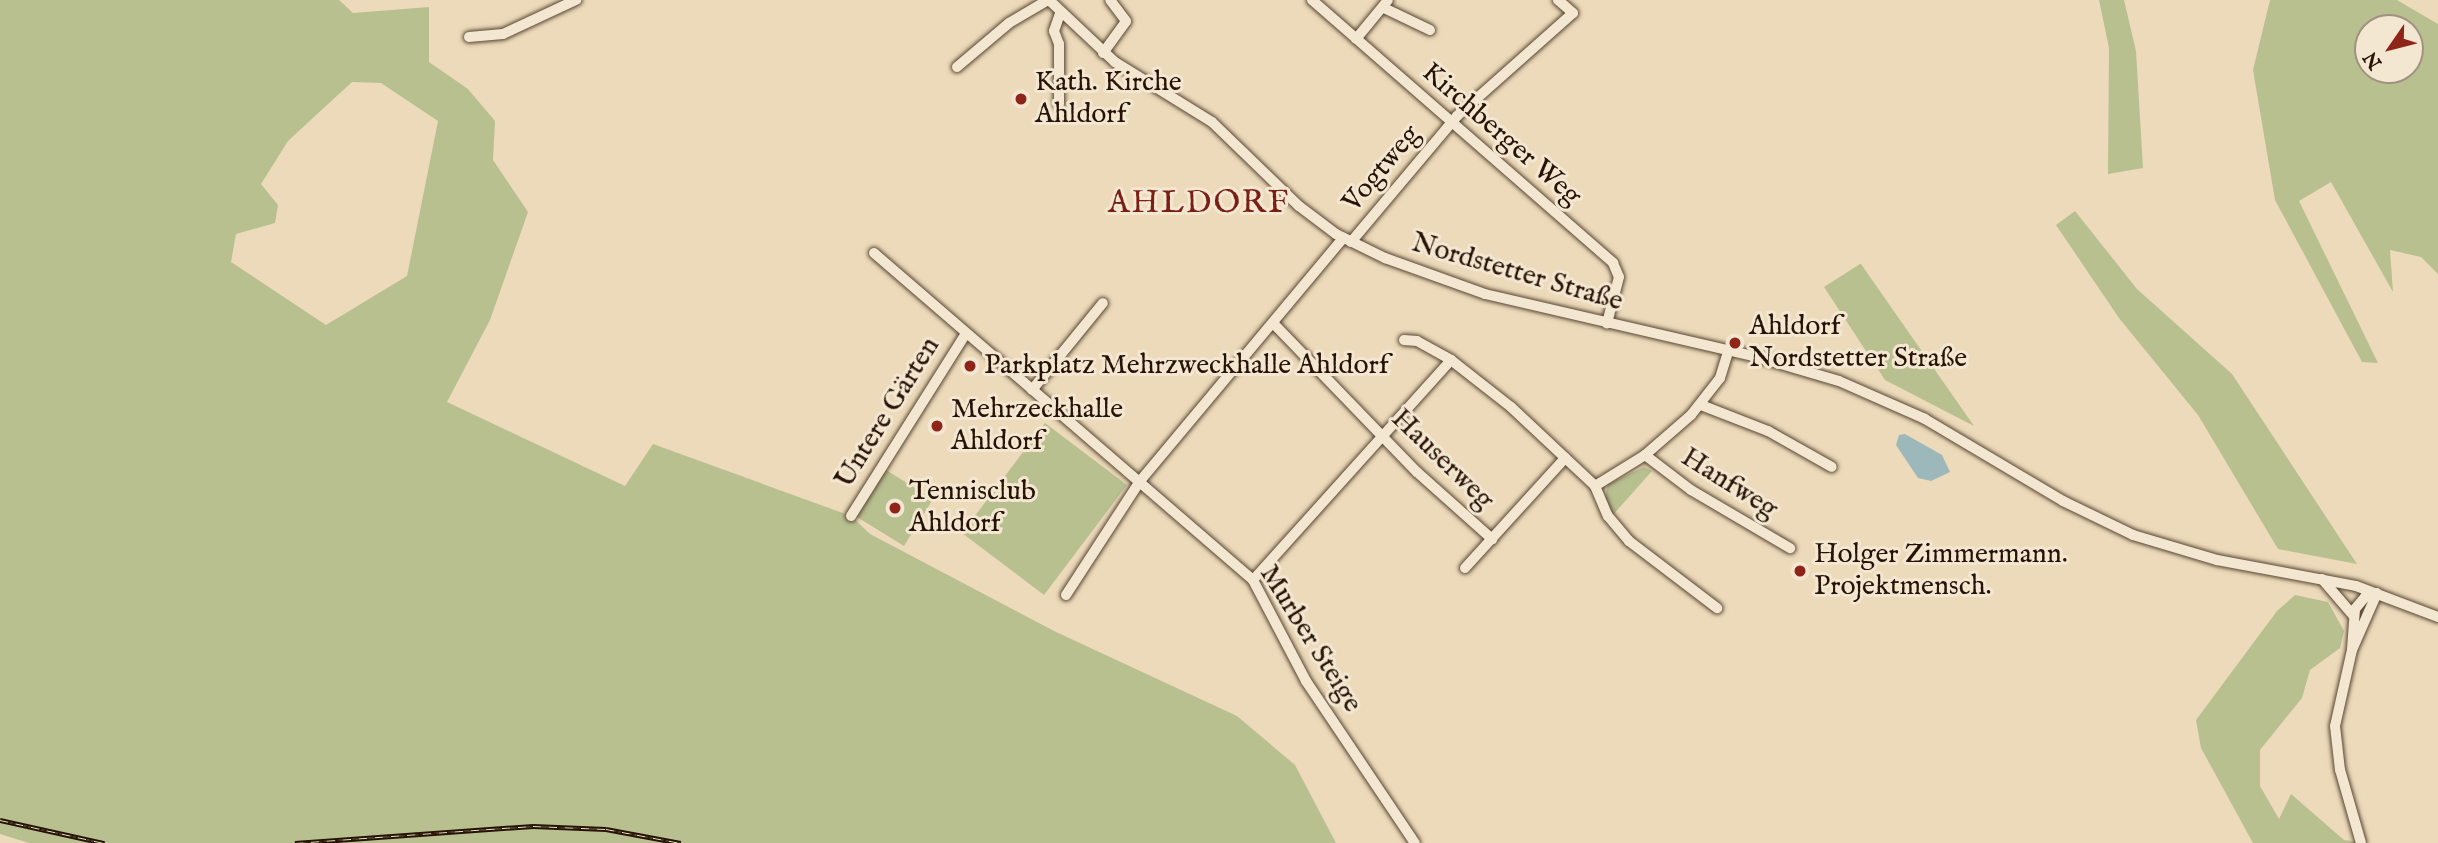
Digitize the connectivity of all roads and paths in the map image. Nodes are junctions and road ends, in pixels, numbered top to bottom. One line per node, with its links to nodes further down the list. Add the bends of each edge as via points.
1 (576, 0): 9 (street, via 503,34)
2 (1048, 0): 7 (street, Nordstetter Straße); 12 (street, via 1009,23)
3 (1110, 0): 11 (street, via 1126,22)
4 (1312, 0): 10 (street, Kirchberger Weg)
5 (1558, 0): 14 (street, Vogtweg, via 1573,13)
6 (1386, 4): 8 (street); 10 (street)
7 (1060, 14): 11 (street, Nordstetter Straße); 13 (street, via 1054,31 1059,44)
8 (1430, 30)
9 (469, 37)
10 (1356, 39): 14 (street, Kirchberger Weg)
11 (1103, 53): 15 (street, Nordstetter Straße, via 1212,122 1299,206)
12 (957, 68)
13 (1059, 104)
14 (1451, 122): 15 (street, Vogtweg); 19 (street, Kirchberger Weg, via 1613,263 1619,277)
15 (1347, 240): 18 (street); 19 (street, Nordstetter Straße, via 1448,283)
16 (874, 253): 20 (street, Untere Gärten)
17 (1103, 303): 24 (street)
18 (1273, 323): 26 (street, Hauserweg); 30 (street)
19 (1607, 323): 22 (street, Nordstetter Straße)
20 (965, 335): 24 (street, Untere Gärten); 32 (street, Untere Gärten)
21 (1404, 340): 23 (street, via 1417,341)
22 (1728, 352): 25 (street, via 1720,379); 36 (street, Nordstetter Straße, via 1856,387 1942,428 2117,529 2217,560)
23 (1451, 360): 26 (street); 28 (street)
24 (1032, 390): 30 (street, Untere Gärten)
25 (1701, 405): 27 (street); 29 (street, via 1763,428)
26 (1382, 436): 33 (street, Hauserweg); 37 (street)
27 (1646, 455): 31 (street); 34 (street, Hanfweg, via 1698,495)
28 (1565, 458): 31 (street); 33 (street)
29 (1832, 467)
30 (1140, 481): 37 (street, Murber Steige); 39 (street)
31 (1595, 486): 40 (street, via 1608,516 1629,541)
32 (851, 516)
33 (1492, 539): 35 (street)
34 (1790, 548)
35 (1465, 568)
36 (2321, 579): 38 (street, Nordstetter Straße); 41 (street)
37 (1253, 580): 44 (street, Murber Steige, via 1306,681)
38 (2377, 593): 41 (street, via 2365,597); 42 (street, Nordstetter Straße); 43 (street)
39 (1066, 595)
40 (1717, 608)
41 (2353, 615): 43 (street)
42 (2438, 617)
43 (2352, 650): 45 (street, via 2335,726 2340,770)
44 (1415, 843)
45 (2361, 843)

